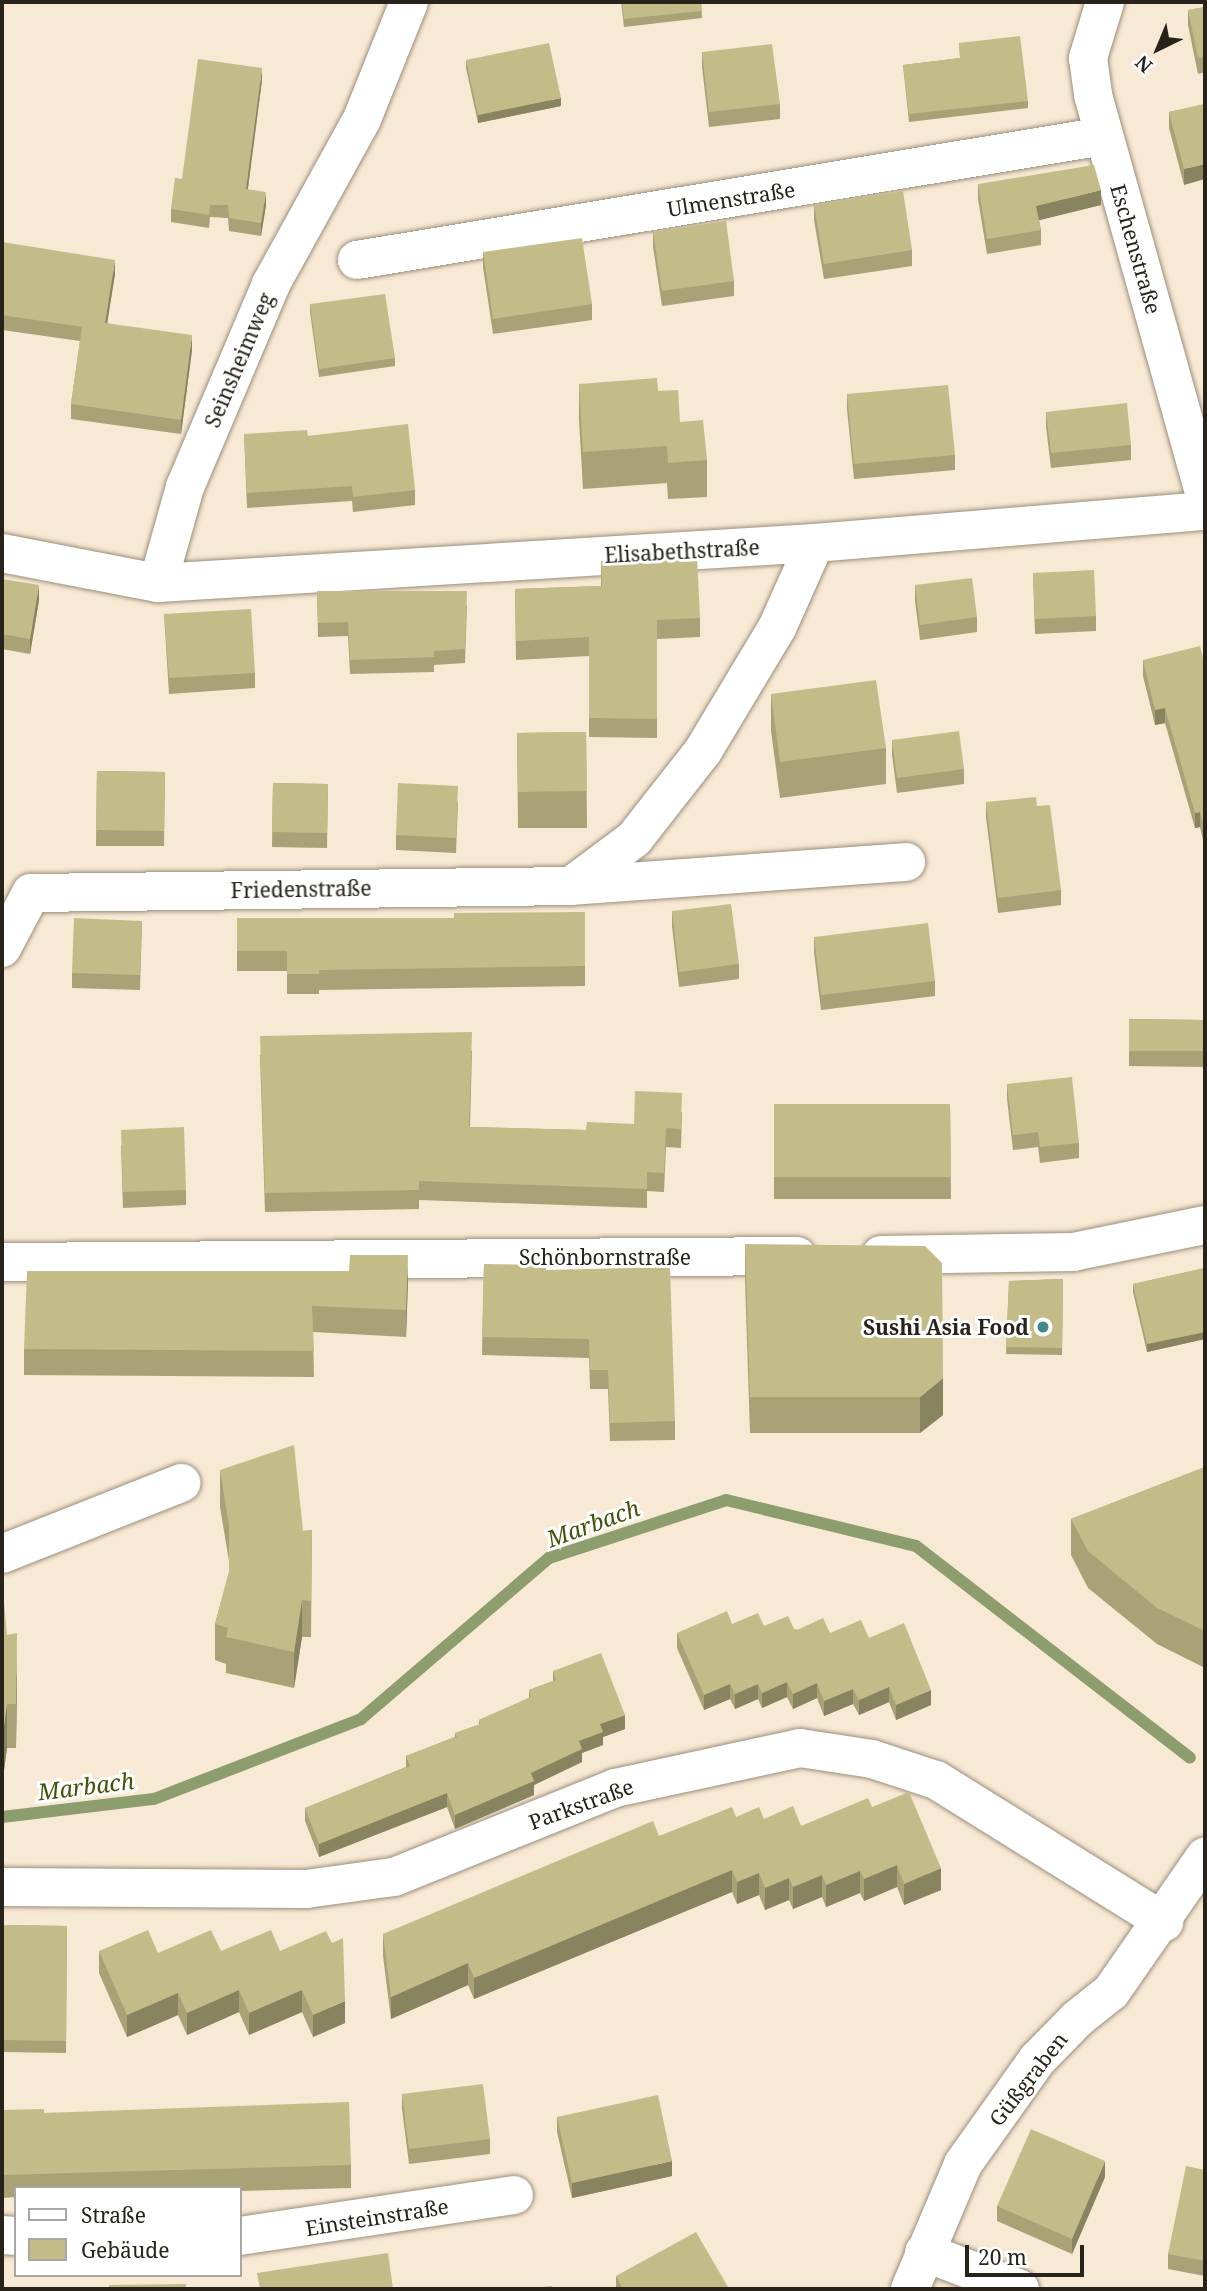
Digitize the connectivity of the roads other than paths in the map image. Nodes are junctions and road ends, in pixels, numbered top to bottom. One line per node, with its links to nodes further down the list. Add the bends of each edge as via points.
1 (409, 2): 9 (street, Seinsheimweg, via 362,119 271,284 185,487)
2 (1105, 2): 3 (street, Eschenstraße, via 1087,58)
3 (1104, 136): 4 (street, Ulmenstraße); 5 (street, Eschenstraße)
4 (357, 260)
5 (1205, 495)
6 (1205, 512): 7 (street, Elisabethstraße)
7 (815, 543): 9 (street, Elisabethstraße); 11 (street, via 777,628 703,751 634,839)
8 (2, 553): 9 (street)
9 (158, 583)
10 (906, 862): 11 (street, Friedenstraße)
11 (572, 886): 12 (street, Friedenstraße, via 30,893)
12 (2, 947)
13 (1205, 1225): 14 (street, Schönbornstraße, via 1073,1252)
14 (2, 1262)
15 (181, 1483): 16 (street)
16 (2, 1554)
17 (1205, 1857): 19 (street, Güßgraben)
18 (2, 1887): 19 (street, Parkstraße, via 306,1889 394,1877 615,1788 800,1748 872,1759 936,1780)
19 (1164, 1922): 22 (street, Güßgraben, via 1111,1992 1037,2060 963,2164)
20 (514, 2195): 21 (street, Einsteinstraße)
21 (242, 2236)
22 (924, 2252): 23 (street, Güßgraben); 24 (street)
23 (910, 2289)
24 (1020, 2289)

